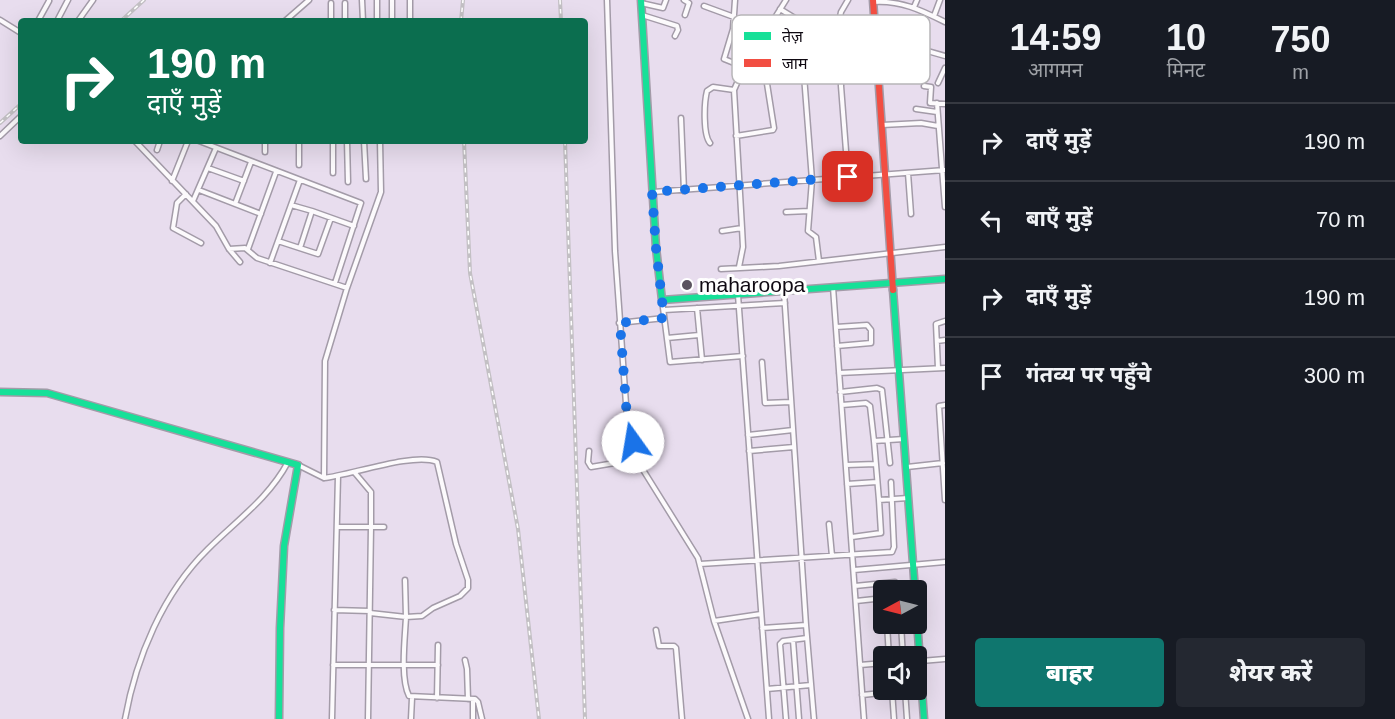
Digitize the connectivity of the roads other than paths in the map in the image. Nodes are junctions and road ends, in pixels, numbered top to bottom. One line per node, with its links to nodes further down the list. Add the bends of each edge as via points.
1 (68, 0): 33 (street)
2 (93, 0): 34 (street)
3 (309, 0): 35 (street)
4 (362, 0): 38 (street)
5 (377, 0): 39 (street)
6 (392, 0): 40 (street)
7 (410, 0): 41 (street)
8 (607, 0): 142 (street)
9 (666, 0): 18 (street, via 663,8)
10 (684, 0): 25 (street, via 689,3)
11 (735, 0): 26 (street)
12 (786, 0): 23 (street)
13 (848, 0): 29 (street)
14 (917, 0): 22 (street)
15 (940, 0): 31 (street)
16 (49, 1): 32 (street)
17 (873, 1): 22 (street)
18 (641, 2): 24 (street)
19 (331, 3): 36 (street)
20 (345, 3): 37 (street)
21 (704, 6): 30 (street)
22 (914, 7): 31 (street)
23 (780, 9): 27 (street); 28 (street)
24 (642, 15): 46 (street, via 677,26); 101 (street)
25 (685, 15)
26 (734, 15)
27 (776, 15)
28 (790, 15)
29 (840, 15)
30 (732, 16)
31 (934, 16): 43 (street)
32 (40, 18)
33 (59, 18)
34 (80, 18)
35 (288, 18)
36 (331, 18)
37 (345, 18)
38 (363, 18)
39 (377, 18)
40 (393, 18)
41 (410, 18)
42 (0, 20): 44 (street)
43 (945, 22)
44 (18, 31)
45 (732, 32): 49 (street, via 724,59)
46 (675, 36)
47 (930, 51): 48 (street)
48 (945, 56)
49 (732, 62)
50 (945, 68): 51 (street)
51 (938, 83)
52 (737, 84): 58 (street)
53 (767, 84): 68 (street, via 773,130)
54 (804, 84): 94 (street)
55 (841, 84): 91 (street)
56 (879, 84): 65 (street)
57 (924, 86): 59 (street, via 931,87 930,102)
58 (734, 90): 68 (street); 69 (street, via 713,87 706,91)
59 (937, 103): 60 (street); 62 (street)
60 (945, 104)
61 (915, 109): 62 (street)
62 (938, 112): 66 (street)
63 (681, 117): 100 (street)
64 (18, 119): 67 (street)
65 (881, 125): 66 (street); 90 (street)
66 (938, 126): 86 (street)
67 (0, 136)
68 (736, 136): 98 (street)
69 (710, 143)
70 (138, 144): 95 (street)
71 (159, 144): 81 (street)
72 (187, 144): 95 (street)
73 (206, 144): 80 (street)
74 (265, 144): 82 (street)
75 (299, 144): 84 (street)
76 (333, 144): 89 (street)
77 (347, 144): 97 (street)
78 (364, 144): 92 (street)
79 (380, 144): 132 (street, via 381,192)
80 (216, 148): 83 (street); 85 (street)
81 (157, 150)
82 (265, 152)
83 (251, 162): 87 (street); 96 (street)
84 (299, 165)
85 (208, 168): 96 (street); 99 (street)
86 (943, 170): 88 (street); 106 (street)
87 (276, 172): 93 (street); 110 (street)
88 (908, 172): 90 (street); 111 (street)
89 (333, 173)
90 (885, 174): 91 (street); 122 (street)
91 (848, 177): 94 (street)
92 (366, 179)
93 (300, 180): 105 (street); 113 (street, via 361,203)
94 (812, 180): 98 (street); 108 (street)
95 (172, 181): 102 (street)
96 (244, 181): 104 (street)
97 (348, 182)
98 (740, 186): 100 (street); 114 (street)
99 (199, 190): 103 (street); 104 (street)
100 (684, 191): 101 (street)
101 (652, 192): 135 (street)
102 (186, 194): 103 (street); 117 (street, via 177,203 173,228)
103 (193, 201): 120 (street, via 216,226)
104 (235, 204): 110 (street)
105 (291, 205): 107 (street); 116 (street)
106 (945, 207)
107 (312, 211): 112 (street); 119 (street)
108 (808, 211): 109 (street); 123 (street, via 808,232 816,239)
109 (786, 212)
110 (261, 214): 121 (street)
111 (911, 214)
112 (331, 218): 113 (street); 119 (street, via 318,254)
113 (354, 226): 129 (street)
114 (742, 228): 115 (street); 126 (street)
115 (722, 231)
116 (278, 241): 119 (street); 125 (street)
117 (201, 243)
118 (945, 247): 122 (street)
119 (300, 248)
120 (229, 249): 121 (street); 124 (street)
121 (248, 249): 125 (street, via 253,256)
122 (891, 254): 123 (street); 130 (street)
123 (819, 261): 126 (street)
124 (240, 262)
125 (270, 263): 129 (street)
126 (740, 267): 127 (street)
127 (721, 269)
128 (945, 279): 130 (street)
129 (335, 283): 132 (street)
130 (893, 283): 131 (street); 154 (street)
131 (833, 287): 133 (street); 143 (street)
132 (347, 288): 180 (street, via 325,361)
133 (784, 292): 134 (street); 136 (street)
134 (738, 295): 135 (street); 137 (street)
135 (662, 300): 139 (street)
136 (784, 303): 137 (street); 158 (street)
137 (739, 306): 138 (street); 149 (street)
138 (697, 308): 139 (street); 144 (street)
139 (664, 310): 140 (street)
140 (664, 318): 142 (street); 145 (street)
141 (945, 321): 147 (street, via 936,324)
142 (620, 323): 170 (street, via 627,418)
143 (836, 327): 148 (street); 148 (street, via 867,325 871,330 871,343)
144 (699, 335): 145 (street); 150 (street)
145 (667, 338): 150 (street, via 670,362)
146 (945, 340): 147 (street)
147 (937, 341): 152 (street)
148 (837, 346): 155 (street)
149 (743, 356): 150 (street); 162 (street)
150 (702, 360)
151 (762, 362): 158 (street, via 765,403)
152 (938, 368): 153 (street); 154 (street)
153 (945, 368)
154 (899, 369): 155 (street); 163 (street)
155 (839, 373): 157 (street)
156 (0, 392): 171 (street, via 47,393)
157 (840, 392): 159 (street); 164 (street, via 882,390)
158 (791, 402): 161 (street)
159 (842, 405): 165 (street, via 868,404); 176 (street)
160 (945, 405): 166 (street, via 939,406)
161 (793, 430): 162 (street); 167 (street)
162 (748, 435): 169 (street)
163 (904, 439): 164 (street); 177 (street)
164 (888, 440): 165 (street); 172 (street)
165 (874, 441): 174 (street)
166 (943, 443): 173 (street)
167 (794, 447): 169 (street); 195 (street)
168 (589, 451): 170 (street, via 591,467)
169 (749, 451): 196 (street)
170 (638, 459): 198 (street)
171 (288, 461): 175 (street); 239 (street, via 259,501 207,550 171,597 147,642)
172 (890, 463)
173 (943, 463): 177 (street); 187 (street)
174 (876, 464): 176 (street); 181 (street)
175 (298, 465): 180 (street); 240 (street, via 284,546)
176 (846, 465): 183 (street)
177 (907, 467): 184 (street)
178 (355, 473): 179 (street); 190 (street, via 370,490); 210 (street, via 414,459 437,462 468,588 422,615)
179 (338, 476): 180 (street); 189 (street)
180 (324, 478)
181 (877, 482): 183 (street); 186 (street)
182 (891, 482): 185 (street)
183 (847, 484): 192 (street)
184 (908, 498): 185 (street); 199 (street)
185 (892, 499): 186 (street); 193 (street, via 894,551)
186 (879, 500): 192 (street, via 881,533)
187 (945, 500)
188 (829, 524): 194 (street)
189 (338, 527): 190 (street); 207 (street)
190 (371, 527): 191 (street); 208 (street)
191 (384, 527)
192 (852, 537): 193 (street)
193 (853, 554): 194 (street); 200 (street)
194 (832, 556): 195 (street)
195 (802, 558): 196 (street); 212 (street)
196 (757, 562): 198 (street); 209 (street)
197 (945, 562): 199 (street)
198 (699, 564): 211 (street)
199 (914, 565): 200 (street); 202 (street)
200 (854, 570): 204 (street)
201 (405, 580): 210 (street)
202 (915, 580)
203 (873, 584): 204 (street)
204 (855, 586): 206 (street)
205 (873, 599): 206 (street)
206 (856, 601): 224 (street)
207 (334, 610): 208 (street); 222 (street)
208 (370, 612): 210 (street); 225 (street)
209 (761, 614): 211 (street); 213 (street)
210 (406, 617): 226 (street)
211 (714, 621): 247 (street)
212 (806, 625): 213 (street); 215 (street)
213 (762, 628): 230 (street)
214 (656, 630): 246 (street, via 659,646 676,648)
215 (807, 638): 216 (street); 227 (street)
216 (793, 640): 228 (street); 229 (street, via 780,644)
217 (438, 645): 223 (street)
218 (945, 659): 220 (street)
219 (465, 660): 235 (street)
220 (927, 660)
221 (873, 664): 224 (street)
222 (333, 665): 225 (street); 241 (street)
223 (438, 665): 226 (street); 234 (street)
224 (860, 665): 232 (street)
225 (369, 666): 226 (street); 242 (street)
226 (405, 666): 233 (street, via 407,694)
227 (812, 685): 228 (street); 251 (street)
228 (797, 687): 229 (street); 250 (street)
229 (783, 688): 230 (street); 249 (street)
230 (767, 689): 248 (street)
231 (873, 694): 232 (street)
232 (862, 695): 252 (street)
233 (412, 698): 234 (street); 243 (street)
234 (437, 698): 235 (street)
235 (471, 699): 244 (street); 245 (street, via 478,702)
236 (893, 700): 253 (street)
237 (906, 700): 254 (street)
238 (921, 700): 255 (street)
239 (125, 719)
240 (279, 719)
241 (332, 719)
242 (368, 719)
243 (411, 719)
244 (473, 719)
245 (482, 719)
246 (682, 719)
247 (748, 719)
248 (769, 719)
249 (786, 719)
250 (799, 719)
251 (814, 719)
252 (864, 719)
253 (894, 719)
254 (908, 719)
255 (924, 719)

